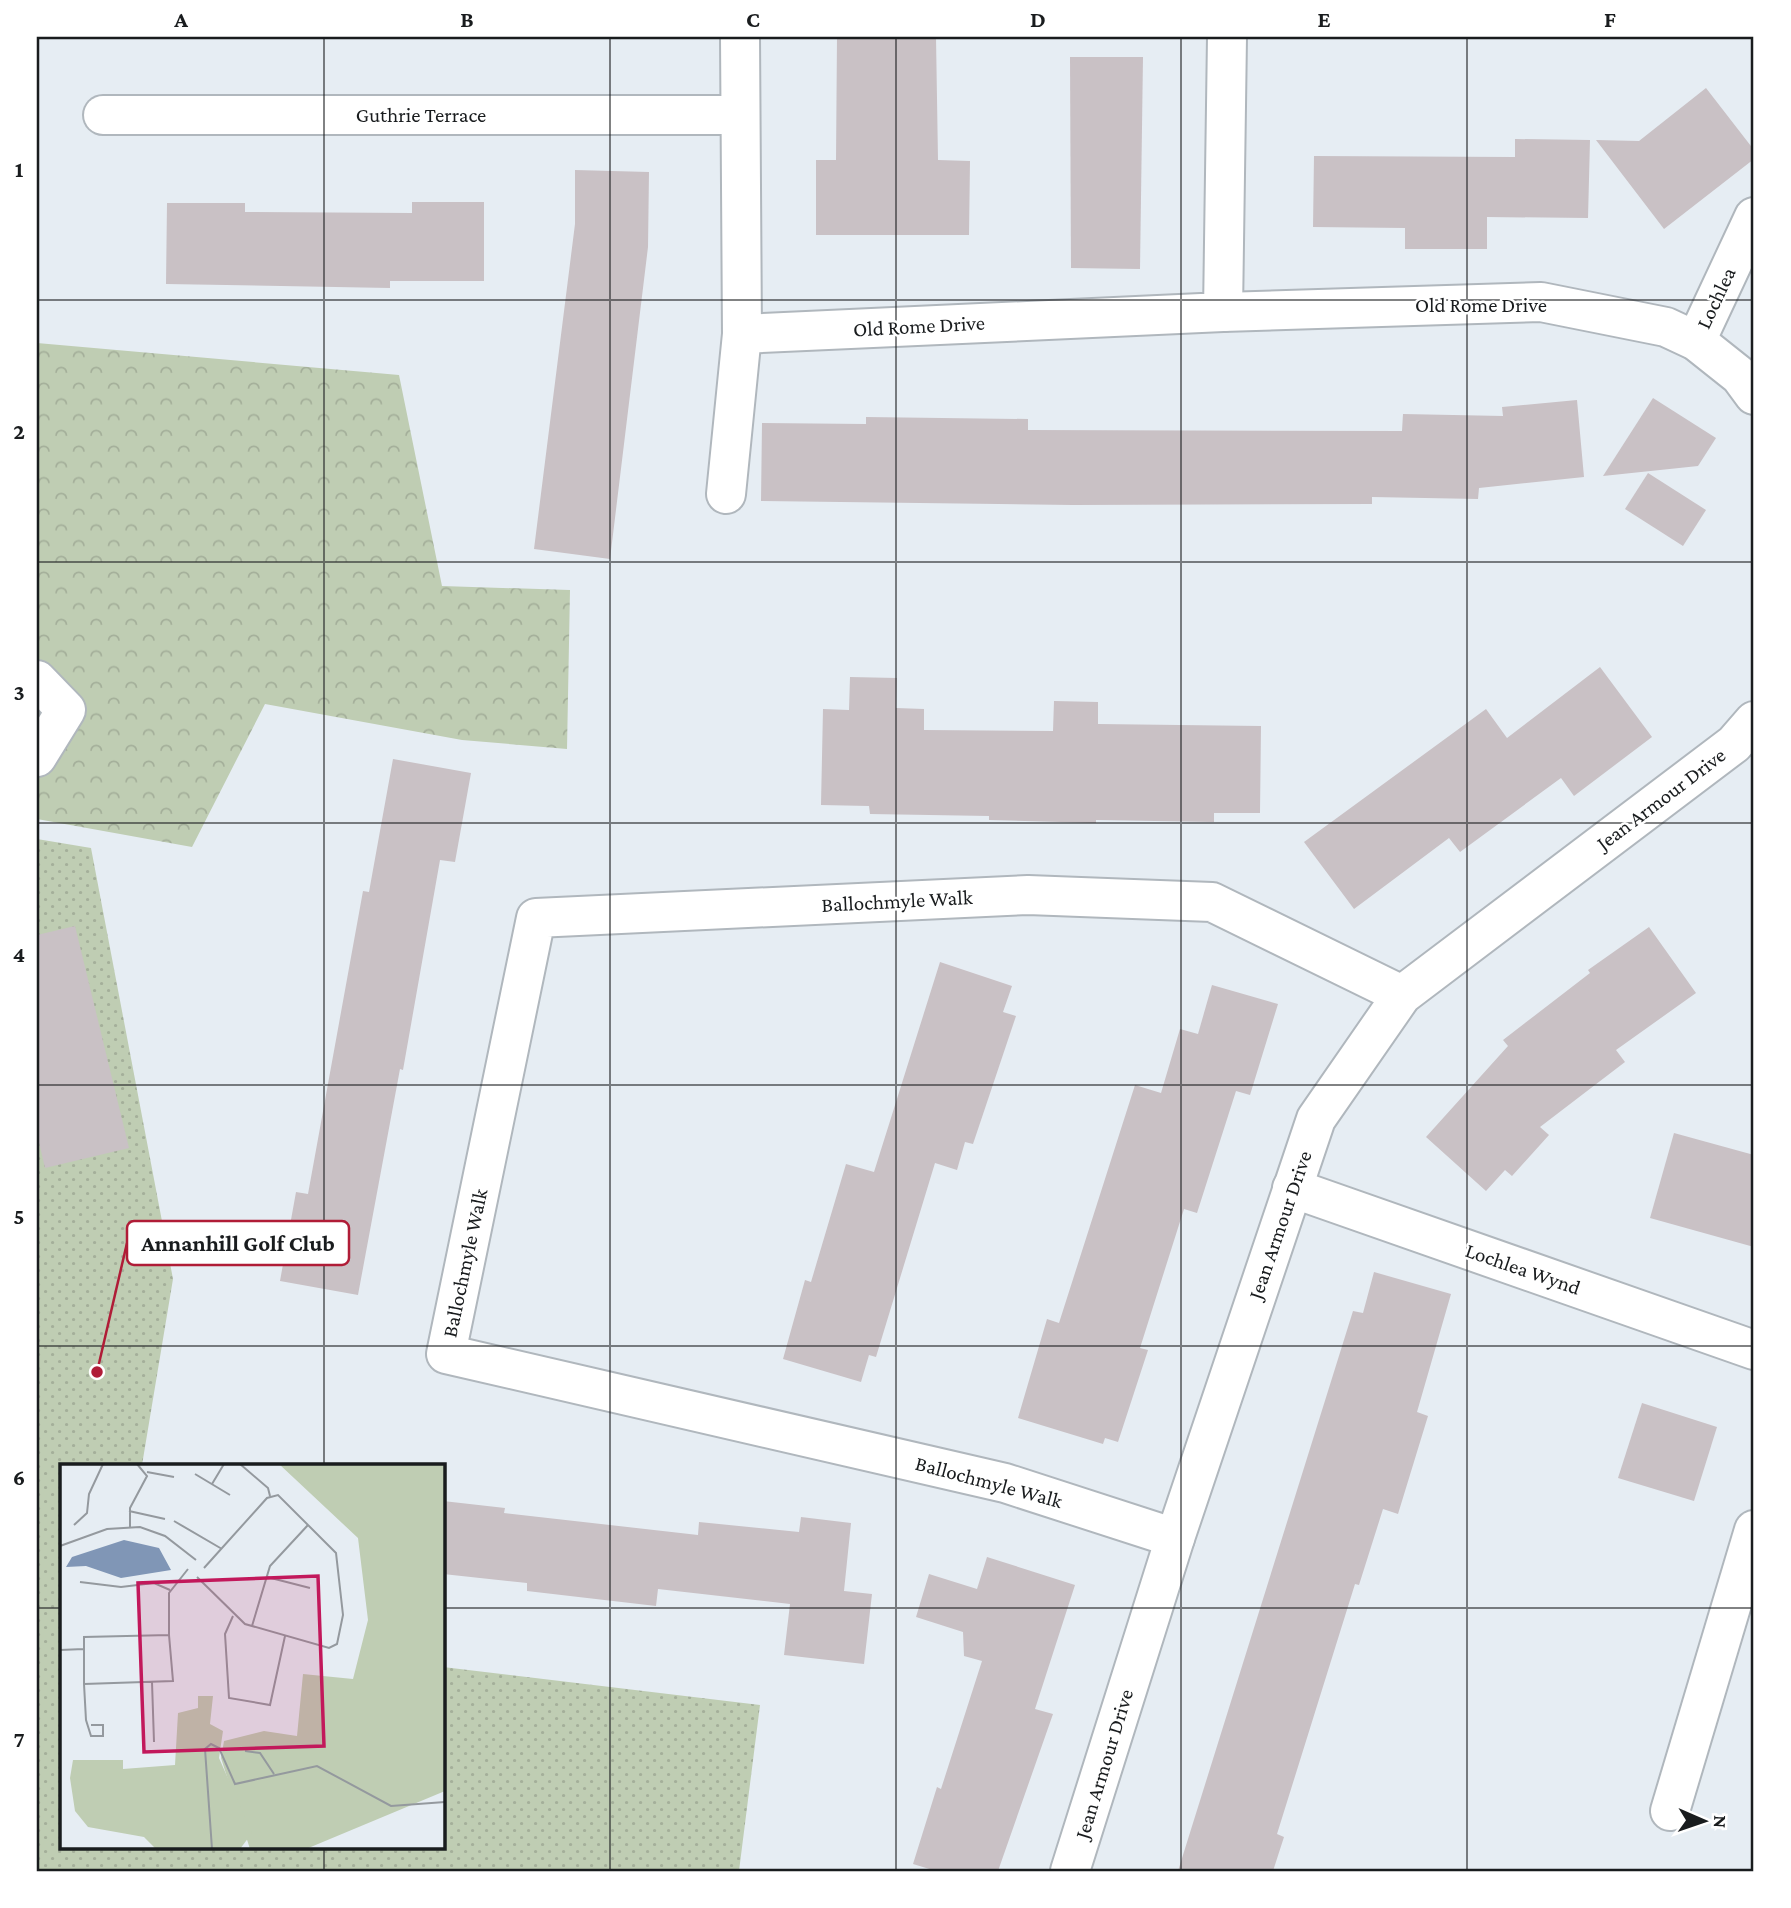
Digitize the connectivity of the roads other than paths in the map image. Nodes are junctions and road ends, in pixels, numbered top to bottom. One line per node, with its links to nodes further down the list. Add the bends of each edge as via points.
1 (740, 37): 4 (street)
2 (1227, 37): 6 (street)
3 (103, 115): 4 (street, Guthrie Terrace)
4 (740, 115): 7 (street)
5 (1754, 217): 8 (street, Lochlea)
6 (1223, 312): 7 (street, Old Rome Drive); 8 (street, Old Rome Drive, via 1541,302 1666,327)
7 (742, 334): 10 (street)
8 (1696, 341): 9 (street, Old Rome Drive, via 1740,376)
9 (1754, 395)
10 (726, 494)
11 (37, 680): 13 (street, via 65,710)
12 (1748, 733): 14 (street, Jean Armour Drive)
13 (37, 757)
14 (1402, 995): 15 (street, Jean Armour Drive, via 1315,1119); 18 (street, Ballochmyle Walk, via 1212,902 1028,895 536,918 446,1354 1005,1483)
15 (1292, 1188): 16 (street, Lochlea Wynd); 18 (street, Jean Armour Drive)
16 (1754, 1350)
17 (1754, 1530): 19 (street)
18 (1175, 1538): 20 (street, Jean Armour Drive)
19 (1670, 1811)
20 (1070, 1871)

